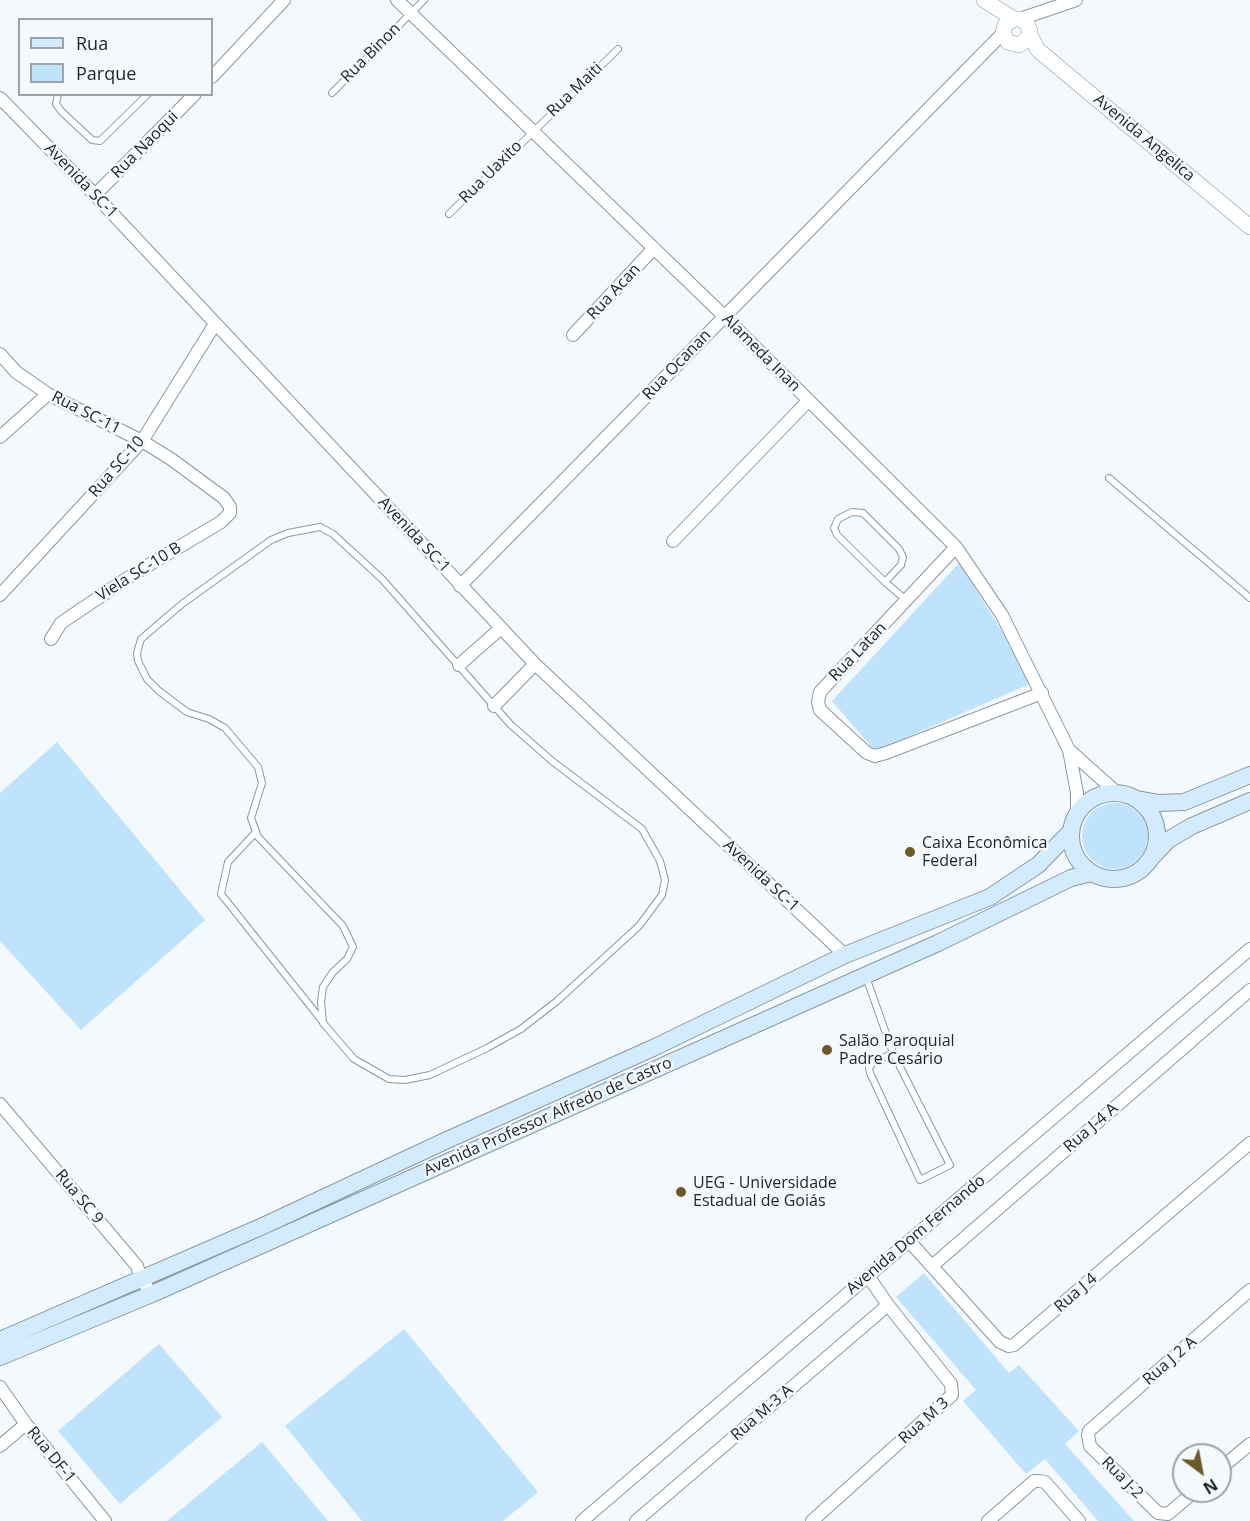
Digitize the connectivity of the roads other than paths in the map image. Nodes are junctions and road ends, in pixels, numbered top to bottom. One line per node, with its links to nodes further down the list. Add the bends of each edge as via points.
1 (284, 0): 9 (street)
2 (397, 0): 6 (street, Alameda Inan)
3 (424, 0): 6 (lane, Rua Binon)
4 (982, 0): 7 (street, Avenida Angelica)
5 (1076, 0): 7 (street, Rua Ocanan)
6 (411, 14): 10 (lane, Rua Binon); 15 (street, Alameda Inan)
7 (1016, 31): 18 (street, Avenida Angelica); 20 (street, Rua Ocanan, via 970,67)
8 (618, 49): 15 (lane, Rua Maiti)
9 (213, 76)
10 (332, 93)
11 (58, 96): 12 (lane, via 56,104 61,111 92,140 100,141)
12 (146, 96)
13 (192, 96): 16 (street, Rua Naoqui)
14 (1, 101): 16 (street, Avenida SC-1)
15 (532, 131): 17 (lane, Rua Uaxito); 19 (street, Alameda Inan)
16 (95, 195): 21 (street, Avenida SC-1)
17 (449, 214)
18 (1250, 227)
19 (654, 248): 20 (street, Alameda Inan); 22 (street, Rua Acan)
20 (724, 316): 25 (street, Alameda Inan); 33 (street, Rua Ocanan)
21 (215, 324): 27 (street, Rua SC-10); 33 (street, Avenida SC-1)
22 (573, 335)
23 (0, 354): 24 (street, Rua SC-11, via 16,372)
24 (48, 394): 26 (street); 27 (street, Rua SC-11)
25 (809, 400): 30 (street); 31 (street, Alameda Inan)
26 (0, 437)
27 (142, 441): 29 (street, Rua SC-11, via 224,498); 34 (street, Rua SC-10)
28 (1109, 478): 35 (lane)
29 (231, 510): 38 (street, Viela SC-10 B, via 221,522 61,623)
30 (673, 541)
31 (956, 547): 36 (street, Rua Latan); 41 (street, Alameda Inan, via 1002,615)
32 (885, 582): 32 (lane, via 837,535 834,528 838,519 852,512 863,513 899,549 901,565); 36 (lane)
33 (460, 586): 37 (street, Avenida SC-1)
34 (0, 595)
35 (1250, 598)
36 (907, 601): 41 (street, Rua Latan, via 820,692 820,710 867,753 886,753)
37 (501, 628): 39 (street, Avenida SC-1); 40 (street)
38 (51, 639)
39 (535, 664): 42 (street); 54 (street, Avenida SC-1)
40 (459, 665): 42 (lane); 50 (lane, via 382,579 320,527 271,540 182,604 141,639 137,646 138,661 159,691 187,712 225,728 258,767 262,783 251,818)
41 (1042, 693): 43 (street, Alameda Inan)
42 (494, 706): 57 (lane, via 552,761 642,830 660,861 665,880 662,895 639,926 521,1029 430,1075 389,1079 354,1059)
43 (1069, 750): 45 (street, Alameda Inan); 48 (street, Alameda Inan)
44 (1250, 775): 46 (main road, via 1184,802)
45 (1116, 792): 46 (main road); 48 (main road, via 1094,798)
46 (1137, 799): 51 (main road, via 1156,824 1157,841)
47 (1250, 801): 51 (main road, via 1192,826 1168,840)
48 (1077, 814): 49 (main road)
49 (1071, 831): 52 (main road, via 1073,848); 54 (main road, Avenida Professor Alfredo de Castro, via 1038,865 990,897)
50 (256, 832): 57 (lane, via 343,927 353,947 323,987); 57 (lane, via 228,862 221,894)
51 (1152, 856): 52 (main road, via 1136,873 1125,877 1113,879)
52 (1092, 873): 55 (main road, Avenida Professor Alfredo de Castro, via 1071,878)
53 (1250, 949): 61 (street, Avenida Dom Fernando)
54 (845, 955): 64 (main road, Avenida Professor Alfredo de Castro, via 681,1035)
55 (866, 975): 58 (lane); 66 (main road, Avenida Professor Alfredo de Castro)
56 (1250, 990): 62 (street, Rua J-4 A)
57 (324, 1023)
58 (892, 1053): 58 (lane, via 950,1165 920,1180 870,1073 873,1063)
59 (0, 1104): 64 (street, Rua SC 9, via 137,1266)
60 (1250, 1143): 62 (street, Rua J 4, via 1014,1345 1000,1342)
61 (910, 1242): 62 (street, Rua J 4); 63 (street, Avenida Dom Fernando)
62 (932, 1266)
63 (868, 1276): 67 (street, Rua M 3); 78 (street, Avenida Dom Fernando)
64 (141, 1279): 66 (street, Rua SC 9); 68 (main road, Avenida Professor Alfredo de Castro)
65 (1250, 1290): 72 (street, Rua J 2 A)
66 (152, 1294): 69 (main road, Avenida Professor Alfredo de Castro)
67 (888, 1305): 79 (street, Rua M-3 A); 80 (street, Rua M 3, via 951,1384 952,1395)
68 (0, 1340)
69 (0, 1357)
70 (0, 1387): 71 (street, Rua DF-1)
71 (26, 1424): 74 (street); 77 (street, Rua DF-1)
72 (1089, 1431): 76 (street, Rua J-2, via 1090,1446 1158,1513 1168,1514)
73 (1250, 1444): 75 (street)
74 (0, 1446)
75 (1232, 1459)
76 (1181, 1503)
77 (105, 1521)
78 (582, 1521)
79 (636, 1521)
80 (812, 1521)
81 (988, 1521): 82 (street, via 1034,1481 1045,1482)
82 (1079, 1521)

